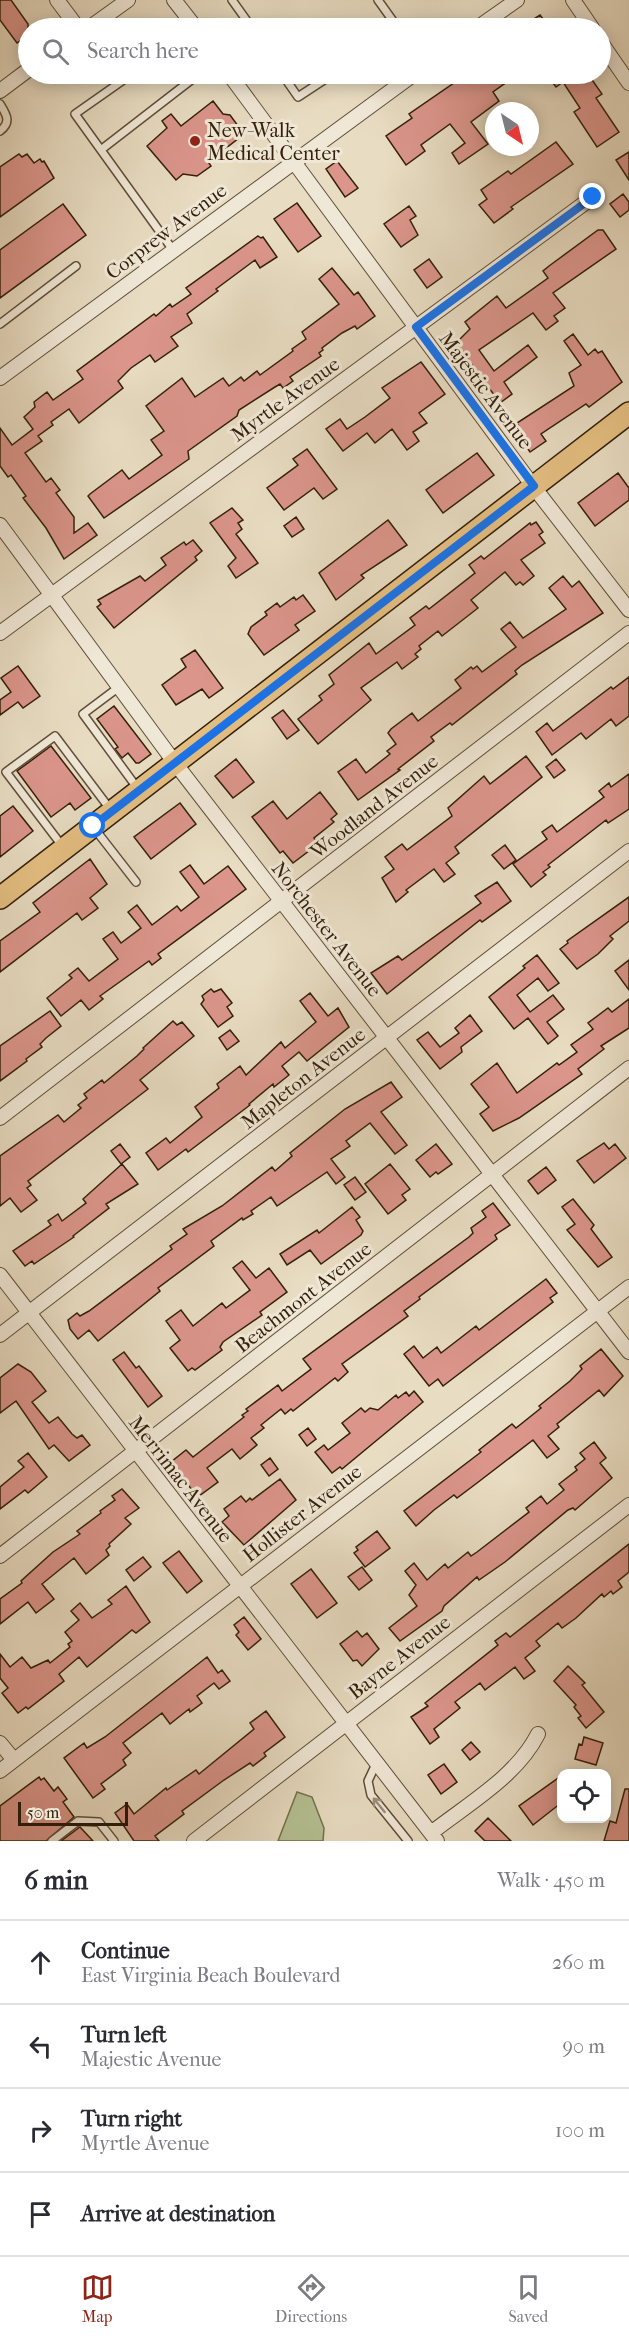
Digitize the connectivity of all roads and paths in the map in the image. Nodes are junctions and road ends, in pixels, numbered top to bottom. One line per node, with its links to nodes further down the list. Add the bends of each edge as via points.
1 (57, 0): 8 (street)
2 (128, 0): 9 (street)
3 (174, 0): 10 (street)
4 (232, 0): 11 (lane)
5 (378, 0): 12 (lane)
6 (517, 0): 13 (street)
7 (573, 0): 14 (street)
8 (70, 18)
9 (103, 18)
10 (188, 18)
11 (245, 18)
12 (391, 18)
13 (491, 18)
14 (585, 18)
15 (611, 57): 17 (street)
16 (18, 77): 24 (street)
17 (629, 83)
18 (118, 84): 27 (lane, via 75,114)
19 (186, 84): 27 (lane)
20 (237, 84): 28 (street, Majestic Avenue)
21 (289, 84): 22 (lane, via 298,97)
22 (318, 84)
23 (400, 84): 28 (street, Corprew Avenue)
24 (1, 89)
25 (0, 104): 26 (lane, via 8,116)
26 (0, 131)
27 (102, 150): 30 (lane)
28 (294, 161): 30 (street, Corprew Avenue); 33 (street, Majestic Avenue)
29 (593, 197): 33 (street, Myrtle Avenue)
30 (173, 250): 34 (street, Corprew Avenue)
31 (76, 266): 32 (lane)
32 (0, 324)
33 (416, 327): 36 (street, Majestic Avenue); 38 (street, Myrtle Avenue)
34 (2, 373)
35 (629, 412): 36 (main road)
36 (534, 486): 39 (street, Majestic Avenue); 43 (main road)
37 (0, 525): 38 (street, Norchester Avenue)
38 (51, 595): 40 (street, Myrtle Avenue); 42 (street, Norchester Avenue)
39 (629, 610)
40 (0, 633)
41 (629, 633): 51 (street, Woodland Avenue)
42 (119, 687): 43 (street, Norchester Avenue); 44 (lane, via 83,714)
43 (175, 763): 44 (main road); 51 (street, Norchester Avenue)
44 (140, 790): 45 (main road)
45 (112, 811): 46 (main road); 47 (lane, via 55,736 6,772)
46 (93, 826): 47 (main road); 49 (lane)
47 (64, 849): 50 (main road)
48 (629, 851): 52 (street, Mapleton Avenue)
49 (136, 882)
50 (0, 898)
51 (282, 902): 52 (street, Norchester Avenue); 54 (street, Woodland Avenue)
52 (387, 1038): 55 (street, Norchester Avenue); 59 (street, Mapleton Avenue)
53 (629, 1068): 55 (street, Beachmont Avenue)
54 (0, 1118)
55 (492, 1174): 58 (street, Norchester Avenue); 62 (street, Beachmont Avenue)
56 (0, 1275): 59 (street, Merrimac Avenue)
57 (629, 1287): 58 (street, Hollister Avenue)
58 (597, 1312): 61 (street, Norchester Avenue); 65 (street, Hollister Avenue)
59 (29, 1313): 60 (street, Mapleton Avenue); 62 (street, Merrimac Avenue)
60 (0, 1335)
61 (629, 1352)
62 (135, 1452): 64 (street, Beachmont Avenue); 65 (street, Merrimac Avenue)
63 (629, 1505): 66 (street, Bayne Avenue)
64 (0, 1556)
65 (239, 1586): 66 (street, Merrimac Avenue); 69 (street, Hollister Avenue)
66 (345, 1724): 70 (street, Merrimac Avenue); 75 (street, Bayne Avenue)
67 (538, 1734): 72 (street, via 509,1772)
68 (0, 1743): 69 (street)
69 (14, 1760): 71 (street, Hollister Avenue)
70 (376, 1764): 72 (street, Merrimac Avenue); 76 (lane, one-way to 70, via 371,1795 368,1781)
71 (0, 1771)
72 (434, 1837)
73 (52, 1841): 74 (lane, via 78,1821 99,1822)
74 (114, 1841)
75 (194, 1841)
76 (408, 1841)

